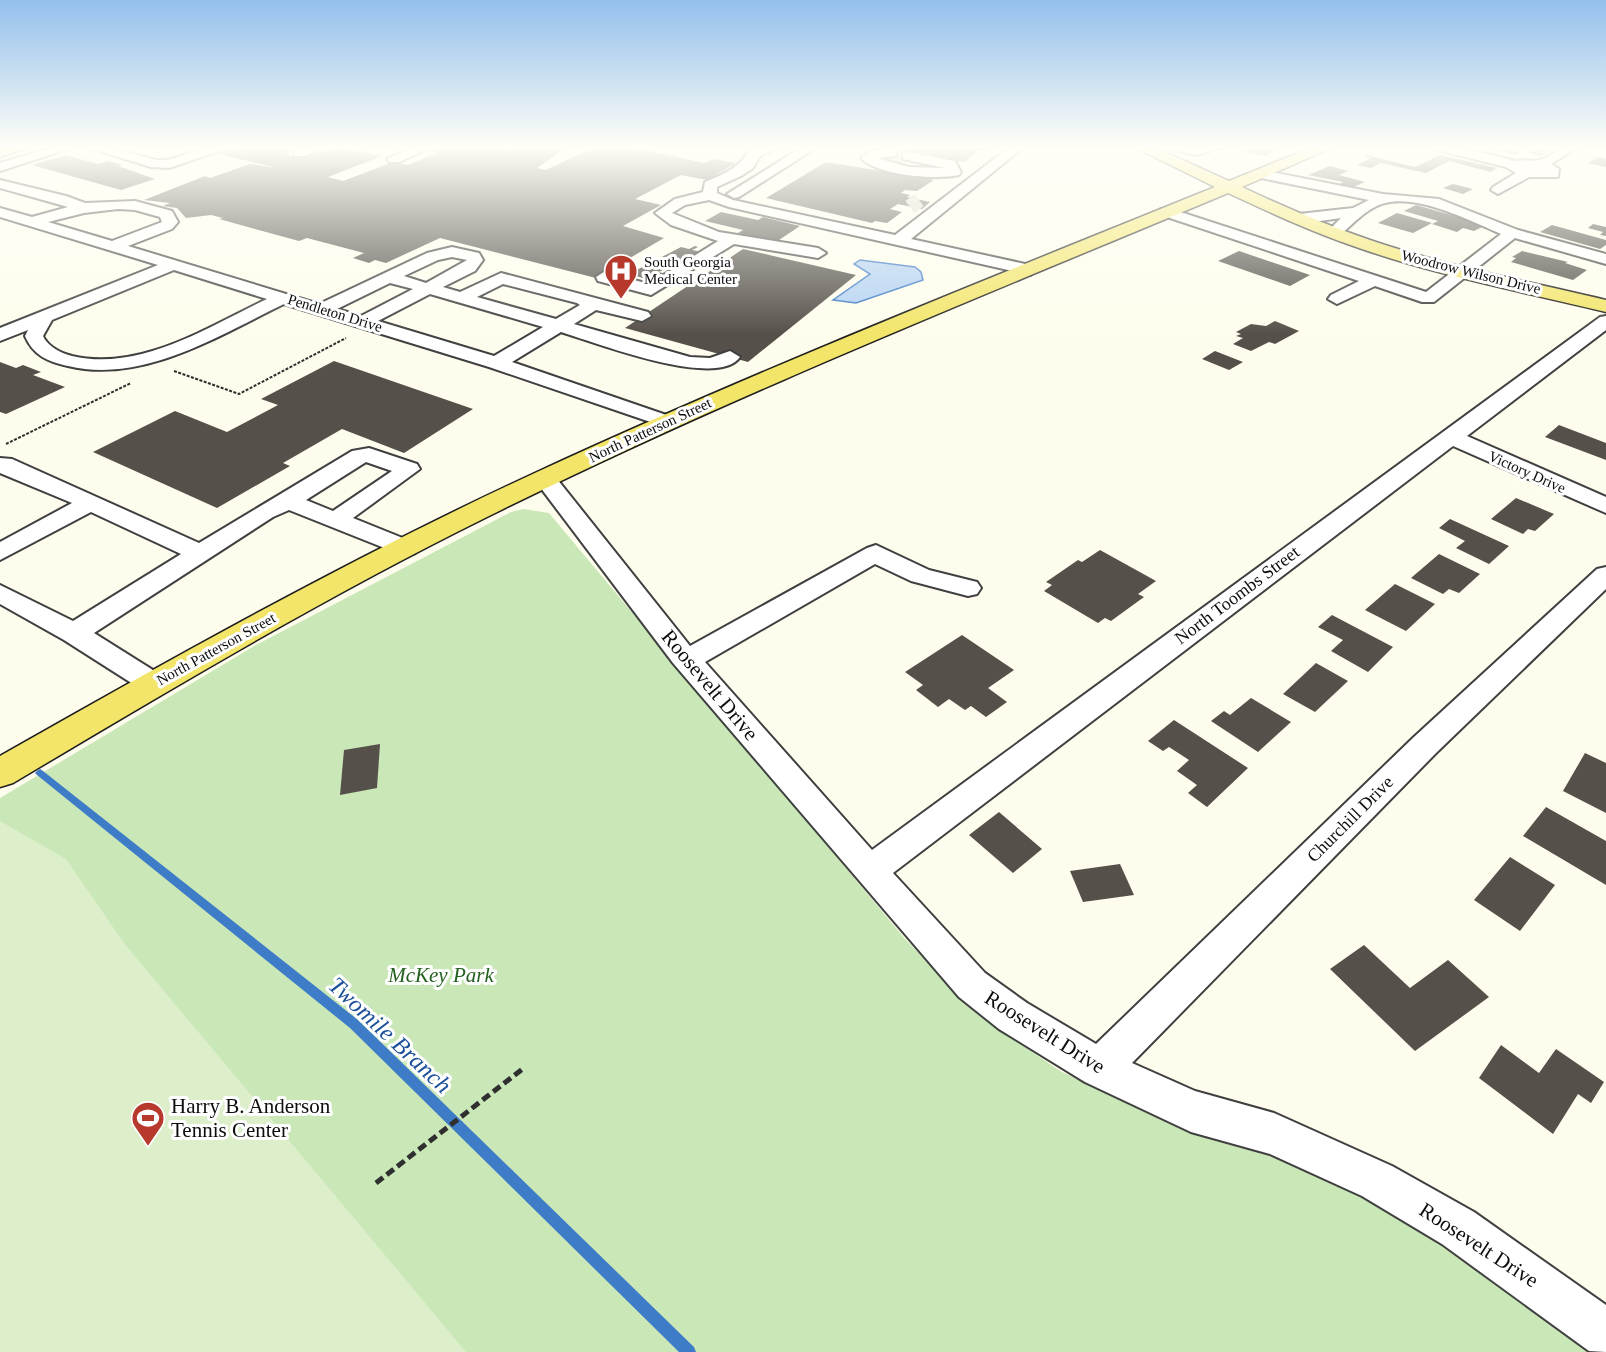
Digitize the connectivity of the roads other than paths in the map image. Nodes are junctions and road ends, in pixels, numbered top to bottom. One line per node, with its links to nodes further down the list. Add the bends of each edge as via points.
1 (74, 209): 16 (street)
2 (155, 209): 24 (street, via 167,214 167,226)
3 (669, 209): 22 (street, via 662,213 673,221)
4 (756, 209): 19 (street)
5 (939, 209): 14 (street)
6 (1174, 209): 12 (main road, North Patterson Street)
7 (1276, 209): 15 (main road, Woodrow Wilson Drive)
8 (1362, 209): 13 (street)
9 (1455, 209): 21 (street)
10 (911, 211): 14 (street)
11 (0, 212): 16 (street, Pendleton Drive)
12 (1166, 212): 17 (main road, North Patterson Street); 18 (street)
13 (1357, 212): 15 (street); 20 (street)
14 (930, 216): 23 (street)
15 (1299, 219): 20 (main road, Woodrow Wilson Drive)
16 (34, 221): 24 (street, Pendleton Drive)
17 (1140, 224): 18 (street); 28 (main road, North Patterson Street)
18 (1210, 229): 32 (street)
19 (848, 230): 22 (street, via 808,259 790,250); 23 (street)
20 (1335, 232): 29 (main road, Woodrow Wilson Drive)
21 (1513, 232): 26 (street); 29 (street, via 1487,248)
22 (732, 238): 31 (street, via 651,290)
23 (898, 241): 25 (street)
24 (116, 245): 27 (street, Pendleton Drive)
25 (947, 252): 28 (street); 33 (street, via 987,271)
26 (1606, 259)
27 (175, 264): 35 (street, Pendleton Drive); 42 (street)
28 (1030, 270): 33 (main road, North Patterson Street)
29 (1463, 271): 32 (street, via 1428,298); 39 (main road, Woodrow Wilson Drive)
30 (388, 277): 34 (street); 34 (street, via 444,253 473,256 475,260 469,267); 40 (street)
31 (604, 278)
32 (1372, 281): 37 (street)
33 (994, 285): 49 (main road, North Patterson Street)
34 (429, 288): 36 (street); 44 (street)
35 (284, 297): 40 (street, Pendleton Drive); 42 (street, via 173,349 141,360 102,365 75,364 46,353 34,336)
36 (459, 298): 38 (street, via 501,278); 45 (street)
37 (1337, 299)
38 (589, 303): 41 (street); 45 (street, via 588,308)
39 (1606, 306)
40 (322, 309): 44 (street, Pendleton Drive)
41 (642, 316)
42 (45, 317): 46 (street)
43 (1606, 321): 50 (street, North Toombs Street)
44 (363, 322): 48 (street, Pendleton Drive)
45 (558, 326): 47 (street, via 689,363 719,363); 48 (street)
46 (0, 335)
47 (730, 357)
48 (496, 363): 49 (street, Pendleton Drive)
49 (668, 422): 52 (main road, North Patterson Street)
50 (1449, 436): 55 (street, Victory Drive); 67 (street, North Toombs Street)
51 (0, 466): 54 (street, via 4,464)
52 (545, 478): 57 (main road, North Patterson Street); 64 (street, Roosevelt Drive)
53 (288, 501): 56 (street); 56 (street, via 360,456 369,455 409,469); 59 (street)
54 (90, 503): 58 (street); 59 (street)
55 (1606, 506)
56 (337, 519): 57 (street)
57 (406, 548): 65 (main road, North Patterson Street, via 266,620)
58 (0, 552)
59 (200, 553): 63 (street)
60 (1606, 575): 68 (street, Churchill Drive, via 1425,745)
61 (968, 588): 64 (street, via 897,568 876,554)
62 (0, 593): 63 (street)
63 (74, 633): 65 (street)
64 (687, 660): 67 (street, Roosevelt Drive)
65 (154, 684): 66 (main road, North Patterson Street)
66 (0, 773)
67 (869, 871): 68 (street, Roosevelt Drive, via 972,985 1013,1016)
68 (1099, 1068): 69 (street, Roosevelt Drive, via 1191,1111 1274,1134 1377,1181 1458,1228)
69 (1606, 1334)

